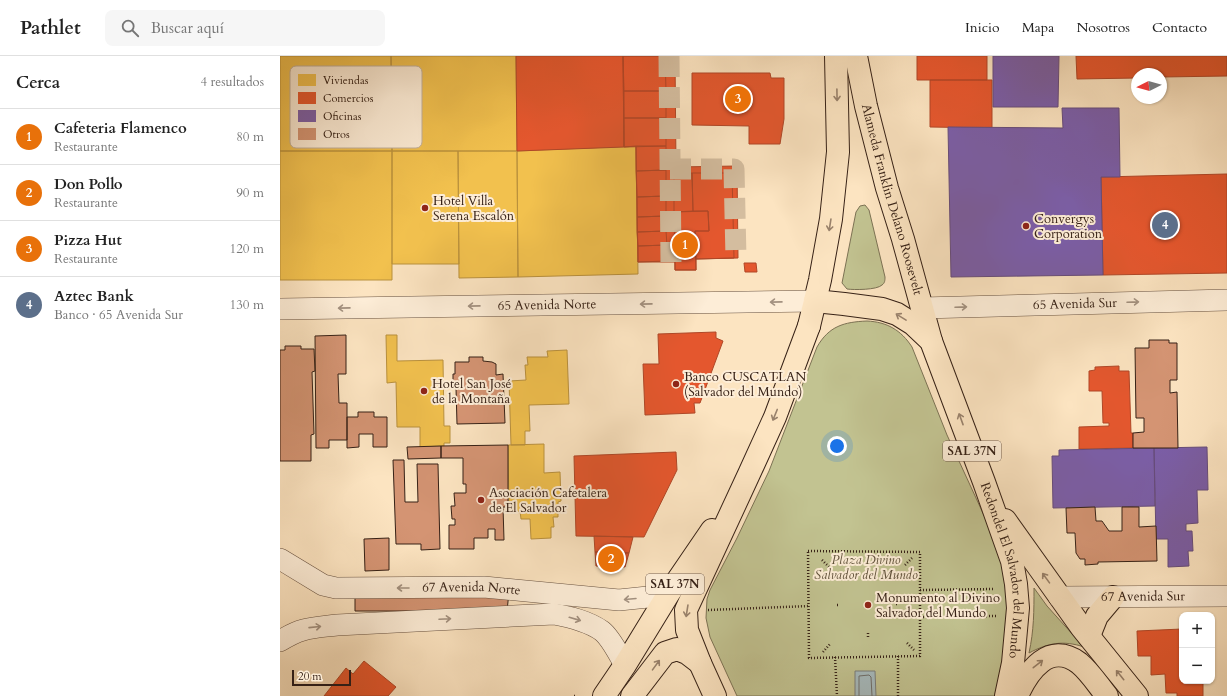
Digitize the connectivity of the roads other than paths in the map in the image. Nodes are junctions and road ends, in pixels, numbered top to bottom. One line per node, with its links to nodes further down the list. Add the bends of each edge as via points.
1 (836, 56): 4 (main road, one-way to 4, via 838,152 831,219)
2 (856, 56): 6 (main road, Alameda Franklin Delano Roosevelt, via 881,166)
3 (1227, 300): 6 (street, 65 Avenida Sur, one-way to 3)
4 (814, 301): 5 (street, 65 Avenida Norte, one-way to 5); 7 (main road, Redondel El Salvador del Mundo / SAL 37N, one-way to 4, via 913,324 897,314 882,309); 8 (main road, SAL 37N, one-way to 8, via 808,326 774,417)
5 (280, 308)
6 (922, 308): 7 (main road, Alameda Franklin Delano Roosevelt)
7 (931, 341): 9 (main road, Redondel El Salvador del Mundo / SAL 37N, one-way to 7)
8 (749, 474): 11 (main road, SAL 37N); 17 (main road, SAL 37N, one-way to 17, via 686,610 687,630)
9 (989, 497): 13 (main road, one-way to 9); 22 (main road, Redondel El Salvador del Mundo / SAL 37N, via 1012,561 1016,584 1016,634)
10 (280, 559): 11 (street, 67 Avenida Norte, one-way to 10, via 619,600 484,587 336,588 323,585)
11 (669, 593): 18 (main road, SAL 37N)
12 (1227, 596): 14 (street, 67 Avenida Sur)
13 (1059, 597): 14 (street, 67 Avenida Sur); 15 (main road)
14 (1113, 597): 15 (main road, via 1097,616)
15 (1088, 636): 25 (main road, one-way to 15)
16 (280, 641): 18 (street, 67 Avenida Norte, one-way to 18, via 303,628 337,624 554,614 584,622 603,631)
17 (700, 663): 20 (main road, one-way to 17, via 665,653 677,649); 21 (main road, SAL 37N)
18 (625, 665): 19 (main road, SAL 37N)
19 (604, 696)
20 (632, 696)
21 (715, 696)
22 (1006, 696)
23 (1017, 696): 24 (main road, one-way to 24, via 1033,668 1046,658 1056,656 1064,656 1078,663)
24 (1107, 696)
25 (1137, 696)

